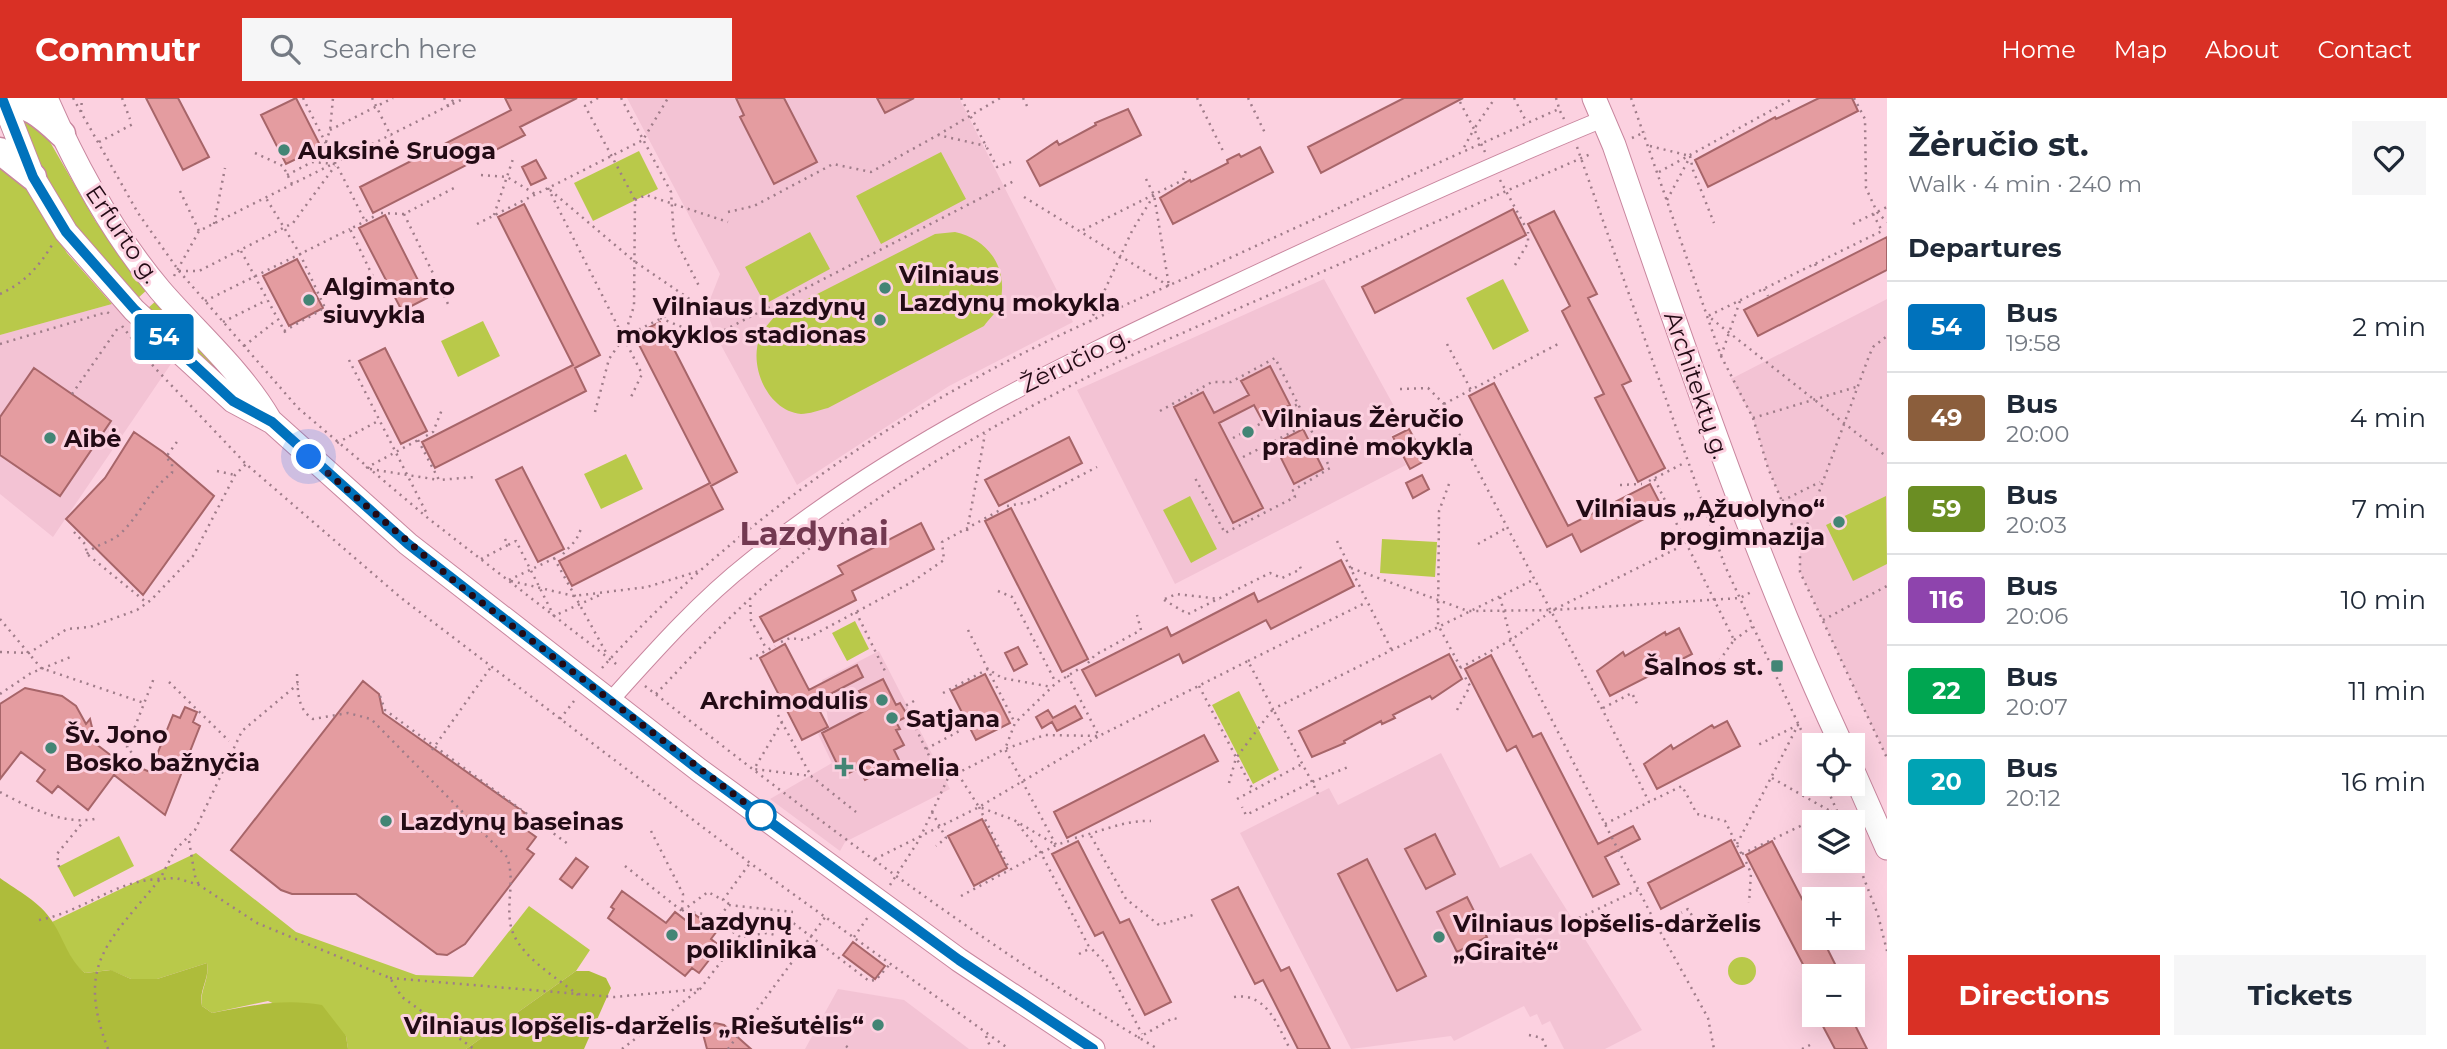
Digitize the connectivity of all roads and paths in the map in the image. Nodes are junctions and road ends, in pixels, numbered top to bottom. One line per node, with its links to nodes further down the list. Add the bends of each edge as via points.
1 (46, 98): 44 (street, Erfurto g.)
2 (73, 98): 34 (path)
3 (82, 98): 34 (path)
4 (122, 98): 36 (path)
5 (303, 98): 49 (path)
6 (333, 98): 40 (path)
7 (372, 98): 29 (path)
8 (393, 98): 29 (path)
9 (444, 98): 30 (path)
10 (455, 98): 30 (path)
11 (465, 98): 30 (path)
12 (598, 98): 59 (path, via 585,106)
13 (621, 98): 48 (path)
14 (668, 98): 48 (path)
15 (961, 98): 35 (path)
16 (1000, 98): 35 (path)
17 (1023, 98): 33 (path)
18 (1197, 98): 57 (path)
19 (1248, 98): 41 (path)
20 (1495, 98): 39 (path)
21 (1514, 98): 37 (path)
22 (1550, 98): 26 (path)
23 (1631, 98): 43 (path)
24 (1794, 98): 60 (path)
25 (1854, 98): 90 (path, via 1865,119 1866,188)
26 (1556, 99): 32 (path)
27 (2, 101): 44 (main road, via 34,111); 71 (street, Erfurto g.)
28 (1460, 102): 39 (path)
29 (376, 106): 40 (path); 46 (path)
30 (449, 106): 46 (path)
31 (1598, 108): 42 (street, Žėručio g.); 284 (street, Architektų g., via 1717,445)
32 (1559, 109): 37 (path); 42 (path)
33 (1029, 110)
34 (81, 115): 50 (path)
35 (970, 116): 45 (path); 52 (path)
36 (130, 119)
37 (1527, 123): 51 (path)
38 (133, 124): 50 (path)
39 (1474, 129): 51 (path); 55 (path)
40 (330, 130): 49 (path)
41 (1265, 132)
42 (1571, 132): 61 (path); 65 (street, Žėručio g.)
43 (1645, 132): 47 (path); 53 (path)
44 (62, 134): 157 (street, Erfurto g., via 114,225 160,289 228,362)
45 (938, 135): 52 (path); 88 (path, via 871,172 833,164 754,206)
46 (391, 136): 64 (path)
47 (1632, 138)
48 (643, 139): 59 (path); 86 (path, via 671,192)
49 (326, 142): 64 (path)
50 (97, 143): 117 (path, via 138,213)
51 (1481, 143): 55 (path); 65 (path)
52 (986, 146): 63 (path, via 997,167)
53 (1650, 146): 60 (path); 68 (path)
54 (0, 151): 71 (main road)
55 (1461, 152): 120 (path)
56 (255, 153): 70 (path, via 283,166)
57 (1224, 153)
58 (1593, 153): 61 (path)
59 (610, 156): 77 (path); 84 (path)
60 (1690, 156): 68 (path); 85 (path); 98 (path)
61 (1582, 157): 78 (path); 168 (path)
62 (513, 159): 72 (path)
63 (1011, 162)
64 (336, 164): 70 (path, via 312,162); 75 (path); 94 (path); 103 (path, via 293,223)
65 (1492, 167): 78 (path); 258 (street, Žėručio g., via 1058,367 919,442 749,562 698,607)
66 (225, 169): 99 (path)
67 (1186, 170): 81 (path, via 1183,180)
68 (1659, 172): 85 (path)
69 (481, 174): 72 (path)
70 (288, 175): 75 (path)
71 (33, 177): 102 (street, Erfurto g.)
72 (507, 177): 80 (path); 92 (path)
73 (1146, 179): 81 (path)
74 (1016, 180): 130 (path, via 709,338)
75 (293, 186): 83 (path)
76 (458, 187): 91 (path)
77 (548, 188): 80 (path); 113 (path); 137 (path)
78 (1505, 190): 101 (path); 160 (path, via 1130,356)
79 (180, 191): 106 (path)
80 (535, 194): 92 (path)
81 (1154, 195): 105 (path); 112 (path); 120 (path)
82 (1024, 197): 105 (path)
83 (266, 198): 99 (path); 103 (path)
84 (635, 200): 86 (path, via 646,195); 113 (path)
85 (1667, 200): 129 (path)
86 (670, 204): 95 (path); 119 (path, via 674,237)
87 (1887, 207): 90 (path)
88 (728, 212)
89 (381, 213): 91 (path)
90 (1875, 213): 96 (path); 100 (path); 108 (path, via 1882,231)
91 (404, 214): 128 (path)
92 (494, 215): 97 (path)
93 (375, 216): 94 (path)
94 (365, 221): 104 (path)
95 (728, 222)
96 (1887, 222)
97 (477, 223)
98 (1714, 223)
99 (214, 224): 106 (path)
100 (1853, 224)
101 (1525, 226)
102 (63, 227): 123 (path, via 39,266); 157 (street, Erfurto g., via 135,310 233,401)
103 (282, 229): 110 (path); 111 (path)
104 (349, 229): 111 (path); 121 (path, via 376,283)
105 (1082, 230): 112 (path)
106 (200, 231): 117 (path)
107 (1528, 232): 115 (path, via 1528,243)
108 (1864, 239): 109 (path); 114 (path)
109 (1867, 245)
110 (241, 250): 117 (path, via 199,271); 118 (path)
111 (300, 254): 118 (path); 131 (path, via 325,308 285,333)
112 (1120, 255): 120 (path); 133 (path)
113 (634, 261): 130 (path, via 694,302); 137 (path, via 634,306)
114 (1815, 264): 116 (path); 122 (path)
115 (1515, 265)
116 (1818, 270)
117 (180, 271): 126 (path)
118 (255, 276): 125 (path); 126 (path)
119 (699, 286)
120 (1170, 286): 133 (path)
121 (364, 289)
122 (1764, 289): 124 (path); 127 (path)
123 (0, 294)
124 (1768, 296)
125 (267, 300): 131 (path); 132 (path)
126 (205, 301): 132 (path)
127 (1740, 301): 129 (path); 135 (path)
128 (448, 304)
129 (1708, 316): 135 (path); 142 (path)
130 (660, 318): 137 (path)
131 (278, 320): 141 (path)
132 (223, 322): 141 (path)
133 (1090, 322): 205 (path, via 958,388 888,432 790,498)
134 (121, 323): 138 (path, via 107,312); 147 (path); 169 (path, via 154,367)
135 (1729, 331): 142 (path); 149 (path)
136 (1887, 336): 144 (path, via 1873,347)
137 (624, 337): 148 (path, via 642,374); 154 (path, via 609,359)
138 (0, 344)
139 (1447, 344): 146 (path)
140 (1560, 344): 146 (path)
141 (244, 346): 164 (path, via 298,408)
142 (1721, 356): 155 (path)
143 (349, 360): 156 (path)
144 (1856, 387): 149 (path); 158 (path)
145 (1400, 389): 151 (path, via 1428,388)
146 (1471, 390): 151 (path)
147 (72, 394)
148 (631, 397)
149 (1814, 400): 155 (path); 158 (path)
150 (1298, 404): 153 (path, via 1275,358 1231,382 1212,382); 159 (path); 163 (path)
151 (1444, 404): 189 (path)
152 (443, 407): 161 (path, via 433,432)
153 (1160, 411)
154 (595, 412)
155 (1753, 418): 184 (path)
156 (380, 420): 164 (path); 165 (path)
157 (272, 422): 270 (street, Erfurto g., via 408,544)
158 (1842, 422): 167 (path); 180 (path)
159 (1308, 424): 166 (path); 176 (path, via 1331,468 1292,491 1295,497 1224,533)
160 (985, 433): 191 (path); 217 (path, via 859,513)
161 (426, 436)
162 (179, 439): 199 (path, via 166,457 173,464 172,473 149,493 117,537)
163 (1233, 439)
164 (337, 443): 171 (path)
165 (396, 452): 171 (path); 174 (path); 178 (path, via 419,440)
166 (1243, 457)
167 (1887, 457)
168 (1686, 462): 177 (path); 190 (path)
169 (246, 464): 173 (path); 250 (path, via 400,597)
170 (1097, 467): 185 (path, via 1030,502)
171 (366, 468): 174 (path); 187 (path)
172 (217, 471): 173 (path)
173 (235, 475): 223 (path, via 194,556)
174 (408, 475): 178 (path); 187 (path)
175 (475, 477): 178 (path)
176 (1195, 478)
177 (1654, 478): 179 (path); 196 (path)
178 (439, 480)
179 (1649, 481)
180 (1822, 481): 184 (path); 197 (path)
181 (1449, 484): 220 (path, via 1439,511)
182 (1642, 484): 183 (path)
183 (1620, 485)
184 (1782, 501): 197 (path)
185 (1007, 506)
186 (1002, 509): 191 (path)
187 (429, 519): 201 (path)
188 (581, 528): 200 (path)
189 (1506, 528): 195 (path); 209 (path)
190 (1713, 530): 196 (path); 218 (path)
191 (967, 531): 228 (path, via 942,542 944,560)
192 (74, 532): 199 (path)
193 (505, 539): 198 (path)
194 (1337, 541): 203 (path)
195 (1478, 544)
196 (1687, 544): 221 (path); 226 (path)
197 (1800, 544): 206 (path)
198 (508, 545): 201 (path); 204 (path, via 516,541)
199 (87, 554): 223 (path)
200 (563, 554)
201 (481, 559): 208 (path)
202 (1298, 562): 219 (path, via 1301,569 1282,578 1270,573)
203 (1351, 568): 220 (path); 222 (path)
204 (531, 570): 208 (path); 211 (path); 215 (path, via 556,558)
205 (702, 570): 214 (path, via 647,587); 245 (path)
206 (1800, 572): 207 (path); 232 (path)
207 (1789, 576)
208 (509, 580): 211 (path); 230 (path)
209 (1532, 580): 216 (path); 226 (path)
210 (1887, 586): 232 (path)
211 (540, 588): 215 (path); 230 (path)
212 (998, 591): 263 (path, via 1012,597)
213 (1753, 591): 218 (path)
214 (604, 592): 215 (path); 224 (path)
215 (574, 596): 224 (path)
216 (1500, 597): 225 (path); 227 (path)
217 (750, 598): 241 (path, via 751,620); 267 (path)
218 (1740, 598): 221 (path); 234 (path)
219 (1220, 599): 219 (path, via 1176,594 1164,600 1188,614)
220 (1437, 599): 227 (path); 233 (path)
221 (1715, 600): 226 (path); 237 (path)
222 (1367, 602): 240 (path); 247 (path)
223 (147, 603): 243 (path, via 102,623 67,629)
224 (579, 604): 230 (path); 245 (path)
225 (1502, 610): 226 (path); 227 (path); 236 (path)
226 (1553, 610): 236 (path); 274 (path)
227 (1468, 611): 233 (path)
228 (856, 612): 238 (path, via 804,640); 255 (path)
229 (1137, 615): 248 (path, via 1141,630)
230 (554, 616): 245 (path)
231 (0, 618): 243 (path)
232 (1823, 620): 291 (path)
233 (1438, 625): 236 (path, via 1461,669); 240 (path)
234 (1753, 627): 237 (path); 281 (path)
235 (968, 631): 254 (path)
236 (1511, 640): 323 (path)
237 (1734, 640): 249 (path)
238 (781, 642)
239 (775, 646): 241 (path)
240 (1391, 649): 275 (path)
241 (767, 650): 246 (path)
242 (0, 652): 243 (path)
243 (29, 653): 252 (path)
244 (74, 656): 252 (path)
245 (609, 659): 253 (path); 258 (path)
246 (750, 659)
247 (1248, 661): 264 (path); 275 (path)
248 (1088, 663)
249 (1717, 664)
250 (491, 667): 278 (path); 288 (path)
251 (1082, 667): 257 (path)
252 (41, 668): 266 (path); 272 (path)
253 (602, 668)
254 (988, 669): 263 (path, via 1002,678); 265 (path); 280 (path)
255 (886, 673)
256 (298, 674): 262 (path)
257 (1067, 674): 263 (path); 285 (path)
258 (632, 677): 267 (path); 270 (street, Žėručio g.)
259 (1465, 677): 276 (path, via 1470,686)
260 (154, 678): 272 (path)
261 (169, 682): 286 (path)
262 (298, 684): 329 (path, via 242,731); 375 (path, via 304,714 313,719 348,713 371,719 507,857 513,874 509,920 513,939)
263 (1054, 685): 280 (path)
264 (1199, 686): 285 (path); 293 (path)
265 (943, 693)
266 (0, 694)
267 (655, 694): 297 (path)
268 (380, 696): 288 (path, via 385,710)
269 (574, 701): 278 (path)
270 (610, 701): 389 (street, Erfurto g., via 959,960)
271 (914, 701): 289 (path, via 905,706)
272 (144, 704): 292 (path, via 127,747)
273 (1638, 706): 274 (path, via 1632,694)
274 (1603, 708): 311 (path)
275 (1273, 709): 293 (path); 295 (path)
276 (1457, 710)
277 (778, 715): 279 (path)
278 (560, 719): 340 (path)
279 (782, 722): 297 (path); 299 (path)
280 (1015, 723): 290 (path)
281 (1798, 725): 283 (path); 287 (path); 301 (path)
282 (961, 730): 289 (path)
283 (1802, 733)
284 (1836, 733)
285 (1099, 736): 290 (path, via 1045,735); 302 (path)
286 (229, 741)
287 (1758, 745)
288 (433, 748): 332 (path)
289 (926, 749): 300 (path, via 936,770)
290 (1005, 749): 298 (path); 302 (path)
291 (1885, 749): 294 (path)
292 (136, 758)
293 (1236, 758): 304 (path); 305 (path)
294 (1887, 758)
295 (1302, 764): 303 (path); 305 (path)
296 (1348, 767): 303 (path)
297 (754, 769): 299 (path); 338 (path)
298 (957, 774): 300 (path); 312 (path)
299 (811, 776): 317 (path)
300 (948, 778): 318 (path)
301 (1772, 778): 315 (path); 333 (path)
302 (1022, 781): 312 (path); 334 (path)
303 (1312, 782): 307 (path); 313 (path, via 1246,815)
304 (1229, 783)
305 (1252, 788): 310 (path)
306 (0, 792): 322 (path, via 25,806)
307 (1318, 794)
308 (1830, 796): 314 (path)
309 (1864, 796): 336 (street)
310 (1237, 799)
311 (1649, 802): 323 (path); 333 (path, via 1682,786 1697,814 1725,821)
312 (979, 807): 320 (path); 325 (path); 343 (path)
313 (1242, 807)
314 (1836, 808): 316 (path)
315 (1828, 810)
316 (1832, 810)
317 (856, 811)
318 (932, 812): 325 (path); 330 (path)
319 (99, 818): 322 (path)
320 (1014, 820): 334 (path); 337 (path)
321 (1151, 821): 327 (path, via 1130,820)
322 (83, 822): 342 (path, via 57,854)
323 (1605, 824): 349 (path)
324 (1802, 825): 333 (path, via 1742,855)
325 (941, 828): 330 (path); 335 (path, via 946,838)
326 (651, 831): 354 (path, via 684,894)
327 (1091, 836): 328 (path); 357 (path, via 1126,899 1159,925)
328 (1074, 838)
329 (188, 840): 346 (path, via 175,850); 347 (path)
330 (919, 840): 338 (path); 345 (path)
331 (1069, 841): 334 (path)
332 (568, 844)
333 (1737, 844)
334 (1056, 845): 337 (path)
335 (936, 846)
336 (1887, 848)
337 (1041, 853): 343 (path); 369 (path)
338 (875, 859): 345 (path)
339 (1746, 862): 352 (path, via 1751,873)
340 (750, 863): 351 (path); 358 (path)
341 (625, 866): 354 (path)
342 (59, 867)
343 (1010, 870): 350 (path)
344 (1862, 873): 370 (path)
345 (897, 875): 348 (path); 381 (path)
346 (160, 879): 347 (path); 361 (path, via 122,884 74,910); 383 (path, via 104,946 93,979 95,1016)
347 (200, 885): 373 (path, via 257,923)
348 (888, 888)
349 (1638, 890): 359 (path); 364 (path)
350 (961, 896)
351 (723, 900): 353 (path); 354 (path, via 708,892)
352 (1749, 903)
353 (729, 905): 355 (path); 362 (path)
354 (682, 911): 362 (path)
355 (793, 912)
356 (869, 915): 368 (path)
357 (1193, 915)
358 (826, 916): 366 (path); 368 (path)
359 (1579, 918)
360 (788, 919): 366 (path)
361 (39, 920)
362 (716, 920): 367 (path)
363 (1696, 922): 364 (path, via 1688,909)
364 (1657, 926): 393 (path, via 1708,1018)
365 (775, 935): 367 (path)
366 (810, 936): 372 (path, via 869,981 876,980); 386 (path)
367 (740, 937): 374 (path)
368 (854, 937): 372 (path)
369 (1091, 948): 371 (path); 379 (path, via 1106,964)
370 (1887, 951)
371 (1079, 954)
372 (890, 964): 378 (path)
373 (390, 978): 375 (path); 384 (path, via 402,997)
374 (700, 989): 375 (path, via 614,997); 385 (path)
375 (578, 995)
376 (1234, 997): 391 (path, via 1244,996 1268,1006)
377 (1181, 1020): 379 (path, via 1173,1018)
378 (985, 1034): 387 (path); 388 (path)
379 (1142, 1034): 381 (path)
380 (1529, 1035): 392 (path, via 1542,1038)
381 (1138, 1038): 390 (path)
382 (1810, 1045): 394 (path)
383 (108, 1049)
384 (474, 1049)
385 (622, 1049)
386 (728, 1049)
387 (991, 1049)
388 (1009, 1049)
389 (1093, 1049)
390 (1158, 1049)
391 (1290, 1049)
392 (1547, 1049)
393 (1714, 1049)
394 (1802, 1049)

